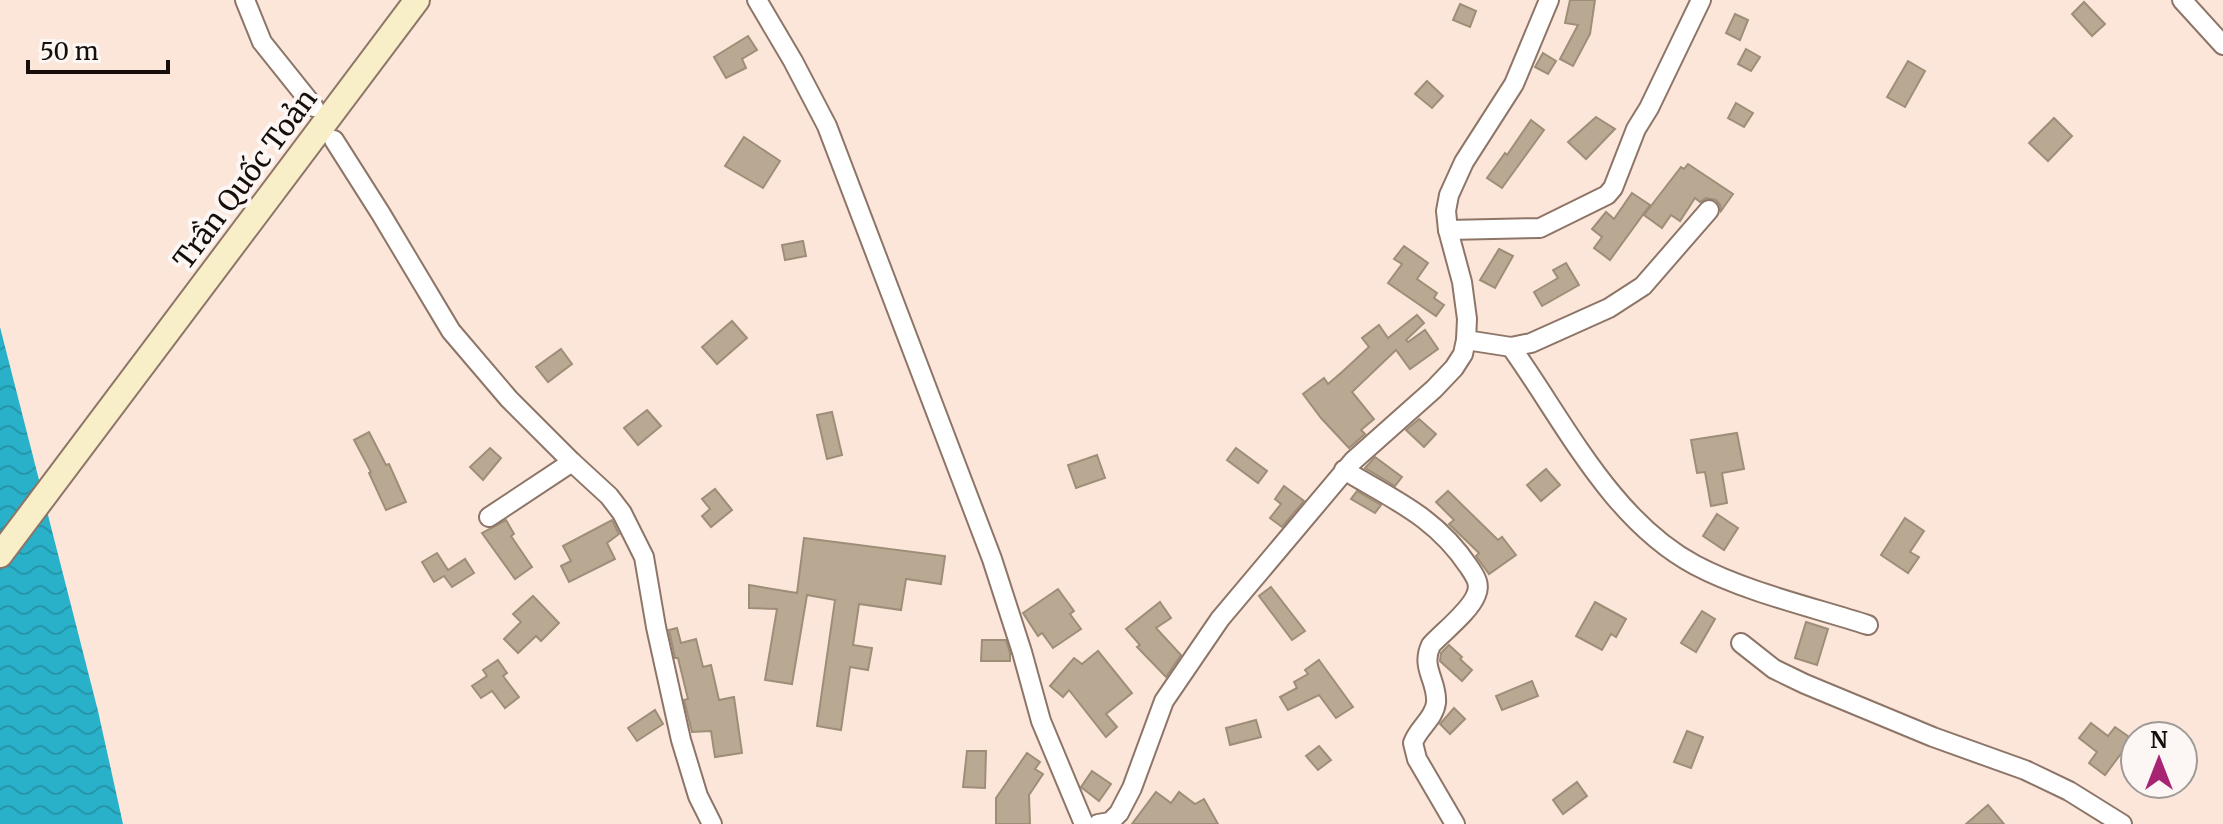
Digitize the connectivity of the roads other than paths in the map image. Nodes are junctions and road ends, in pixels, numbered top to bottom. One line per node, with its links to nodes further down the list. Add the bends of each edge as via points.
1 (245, 0): 8 (street, via 266,48)
2 (417, 0): 17 (main road, Trần Quốc Toản)
3 (757, 0): 21 (street, via 827,126 992,559 1041,721)
4 (1549, 0): 11 (street, via 1514,84 1449,195)
5 (1701, 0): 11 (street, via 1607,195 1534,230)
6 (2182, 0): 7 (street)
7 (2223, 45)
8 (314, 107)
9 (334, 140): 14 (street, via 451,331)
10 (1709, 210): 13 (street, via 1643,286 1609,308)
11 (1448, 230): 12 (street, via 1462,282)
12 (1466, 340): 13 (street); 15 (street, via 1454,368)
13 (1511, 347): 18 (street, via 1628,512 1671,551 1730,581)
14 (572, 462): 16 (street); 20 (street, via 609,496 640,546 681,740)
15 (1344, 470): 22 (street, via 1220,619 1164,701 1119,813); 23 (street, via 1434,525 1477,579 1471,604 1427,653 1436,707 1413,743)
16 (489, 517)
17 (0, 555)
18 (1868, 625)
19 (1741, 643): 24 (street, via 1774,669 1805,684 2025,770)
20 (712, 824)
21 (1084, 824)
22 (1098, 824)
23 (1455, 824)
24 (2122, 824)

